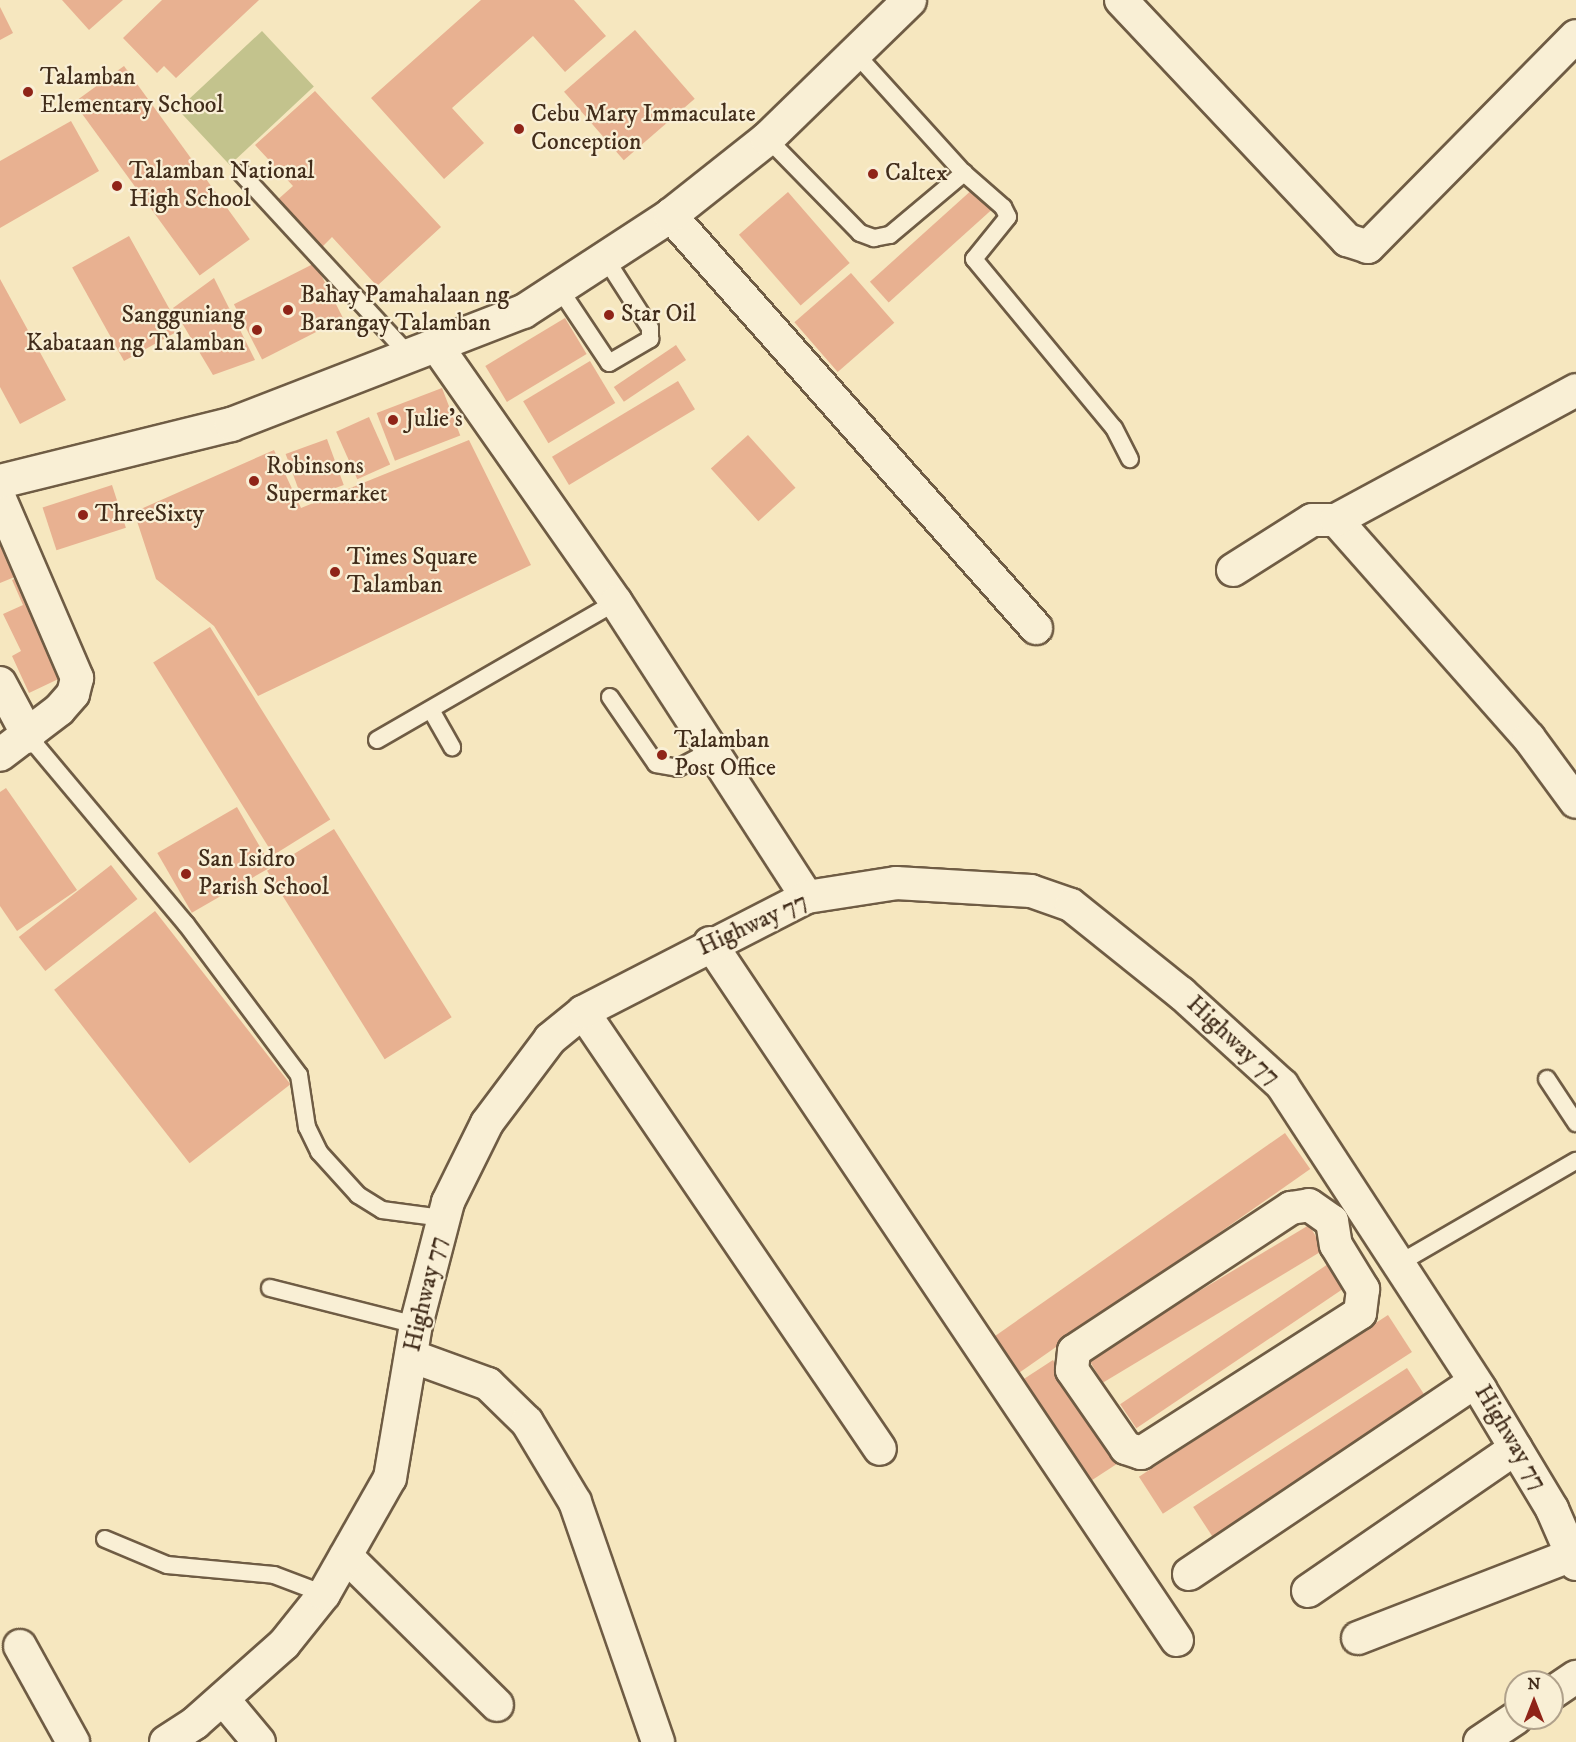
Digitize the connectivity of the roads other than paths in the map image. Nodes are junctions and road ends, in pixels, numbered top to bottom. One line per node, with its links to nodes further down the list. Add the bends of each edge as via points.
1 (1122, 0): 3 (street, via 1347,240 1368,247)
2 (901, 2): 4 (main road)
3 (1576, 36)
4 (855, 53): 5 (main road); 6 (lane)
5 (767, 138): 6 (lane, via 860,233 874,238 890,235); 8 (main road)
6 (964, 172): 13 (lane, via 1008,217 977,249 974,260 979,269 1114,428)
7 (242, 174): 11 (lane)
8 (670, 215): 9 (main road); 19 (street)
9 (605, 258): 10 (main road); 10 (lane, via 650,328 650,339 609,363)
10 (559, 288): 11 (main road, via 524,311)
11 (425, 353): 14 (main road, via 166,444); 18 (street)
12 (1572, 399): 16 (street)
13 (1130, 459)
14 (0, 481)
15 (0, 499): 23 (street, via 77,678 73,694)
16 (1336, 520): 17 (street, via 1312,520); 28 (street, via 1529,738)
17 (1233, 570)
18 (616, 602): 22 (lane); 26 (street)
19 (1036, 628)
20 (0, 683): 23 (street)
21 (610, 697): 26 (lane, via 656,764 678,768)
22 (431, 710): 24 (lane); 25 (lane)
23 (29, 737): 27 (street); 36 (lane, via 186,924 299,1075 307,1127 319,1152 358,1195 382,1210)
24 (377, 740)
25 (452, 747)
26 (712, 749): 29 (street)
27 (0, 755)
28 (1576, 801)
29 (807, 897): 30 (street, Highway 77); 35 (street, Highway 77, via 896,883 1031,891 1071,905 1181,993 1282,1085)
30 (710, 943): 31 (street, Highway 77); 53 (street)
31 (583, 1012): 36 (street, Highway 77, via 550,1039 488,1123); 44 (street)
32 (1547, 1079): 33 (lane)
33 (1576, 1123)
34 (1576, 1161): 38 (lane)
35 (1360, 1201): 37 (street); 38 (street, Highway 77)
36 (443, 1218): 40 (street, Highway 77)
37 (1332, 1221): 37 (street, via 1309,1205 1291,1208 1074,1351 1072,1370 1126,1448 1141,1453 1360,1313 1363,1289 1336,1245)
38 (1398, 1264): 42 (street, Highway 77)
39 (270, 1288): 40 (lane)
40 (416, 1325): 41 (street, Highway 77)
41 (411, 1356): 47 (street, Highway 77, via 390,1478); 61 (street, via 488,1384 527,1422 575,1502)
42 (1475, 1382): 43 (street, Highway 77); 49 (street)
43 (1516, 1448): 45 (street, Highway 77); 50 (street)
44 (880, 1449)
45 (1564, 1502): 48 (street, Highway 77)
46 (105, 1539): 51 (lane, via 166,1565 274,1575)
47 (346, 1556): 51 (street, Highway 77); 56 (street)
48 (1574, 1559): 52 (street)
49 (1189, 1574)
50 (1308, 1591)
51 (324, 1594): 55 (street, Highway 77, via 284,1644)
52 (1358, 1638)
53 (1177, 1640)
54 (20, 1646): 58 (street)
55 (223, 1699): 59 (street, Highway 77); 60 (street)
56 (497, 1705)
57 (1504, 1726): 62 (street)
58 (73, 1742)
59 (166, 1742)
60 (259, 1742)
61 (658, 1742)
62 (1480, 1742)

